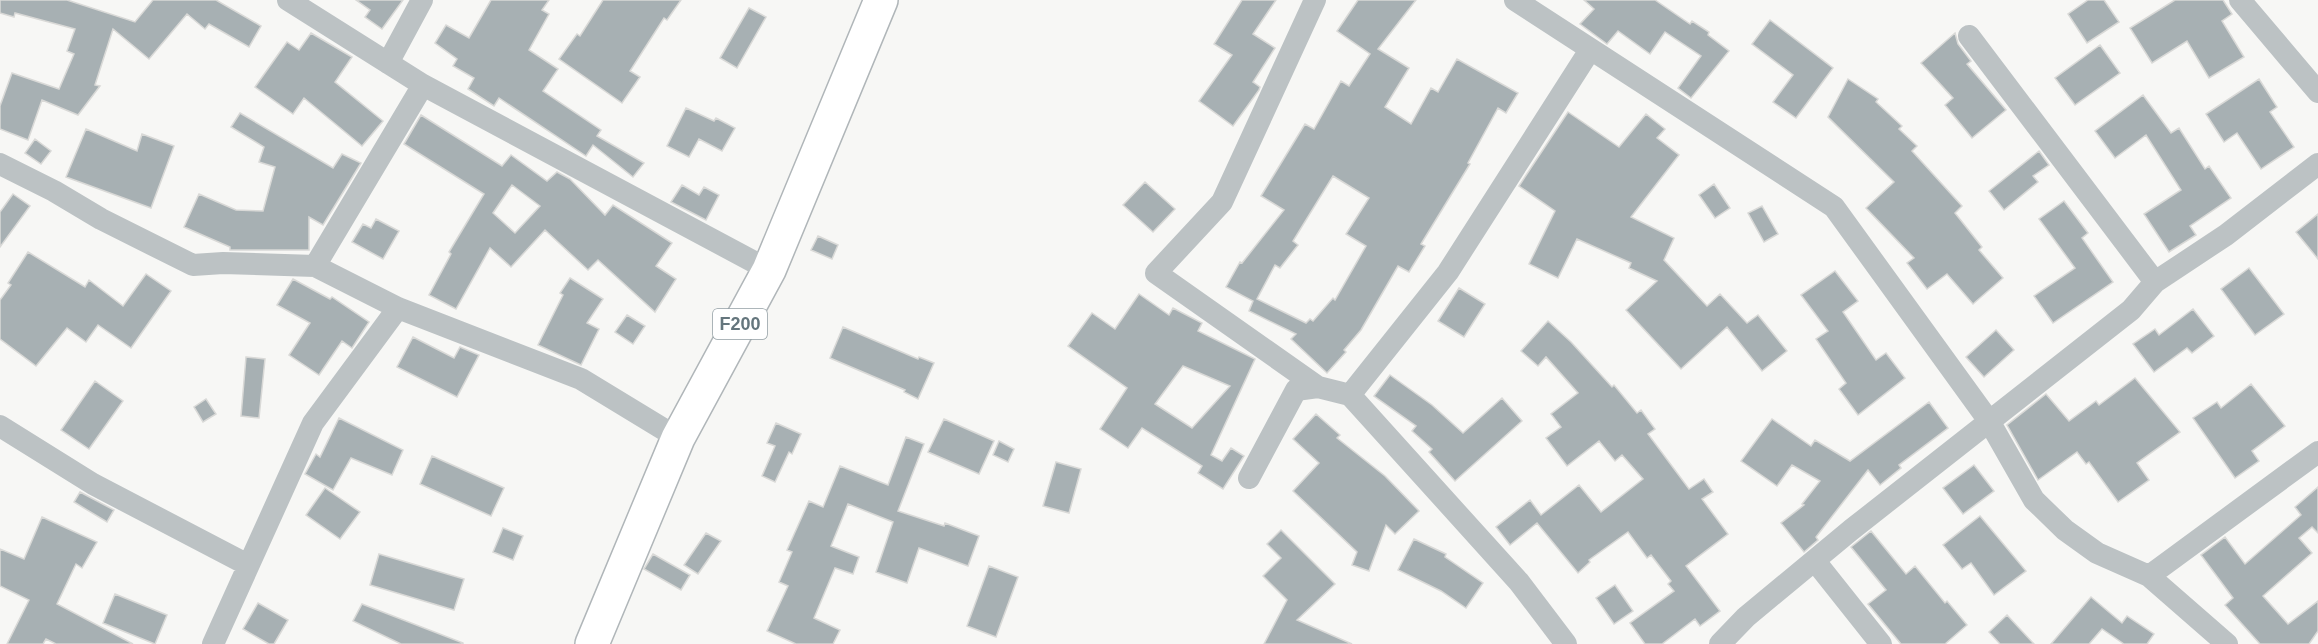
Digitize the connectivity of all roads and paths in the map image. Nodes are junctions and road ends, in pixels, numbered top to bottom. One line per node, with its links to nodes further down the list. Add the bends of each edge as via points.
1 (288, 0): 9 (street)
2 (422, 0): 9 (street)
3 (881, 0): 15 (main road, F200)
4 (1315, 0): 18 (street, via 1222,202 1156,273)
5 (1515, 0): 8 (street)
6 (2240, 0): 11 (street)
7 (1969, 36): 16 (street)
8 (1590, 50): 19 (street, via 1448,272); 20 (street, via 1834,207)
9 (388, 63): 10 (street)
10 (423, 85): 14 (street); 15 (street)
11 (2318, 92)
12 (0, 164): 14 (street, via 192,265)
13 (2318, 164): 16 (street, via 2226,235)
14 (315, 266): 17 (street)
15 (769, 270): 22 (main road, F200)
16 (2155, 282): 20 (street, via 2131,310)
17 (398, 308): 22 (street, via 581,379); 26 (street, via 313,423)
18 (1318, 387): 19 (street); 24 (street, via 1296,390)
19 (1350, 395): 30 (street, via 1519,582)
20 (1989, 421): 25 (street); 27 (street, via 2034,500 2097,553)
21 (0, 426): 26 (street, via 93,484)
22 (678, 438): 29 (main road, F200)
23 (2318, 452): 27 (street)
24 (1249, 478)
25 (1815, 561): 31 (street, via 1746,617); 32 (street)
26 (248, 566): 28 (street)
27 (2149, 576): 33 (street)
28 (213, 644)
29 (592, 644)
30 (1566, 644)
31 (1720, 644)
32 (1881, 644)
33 (2227, 644)

